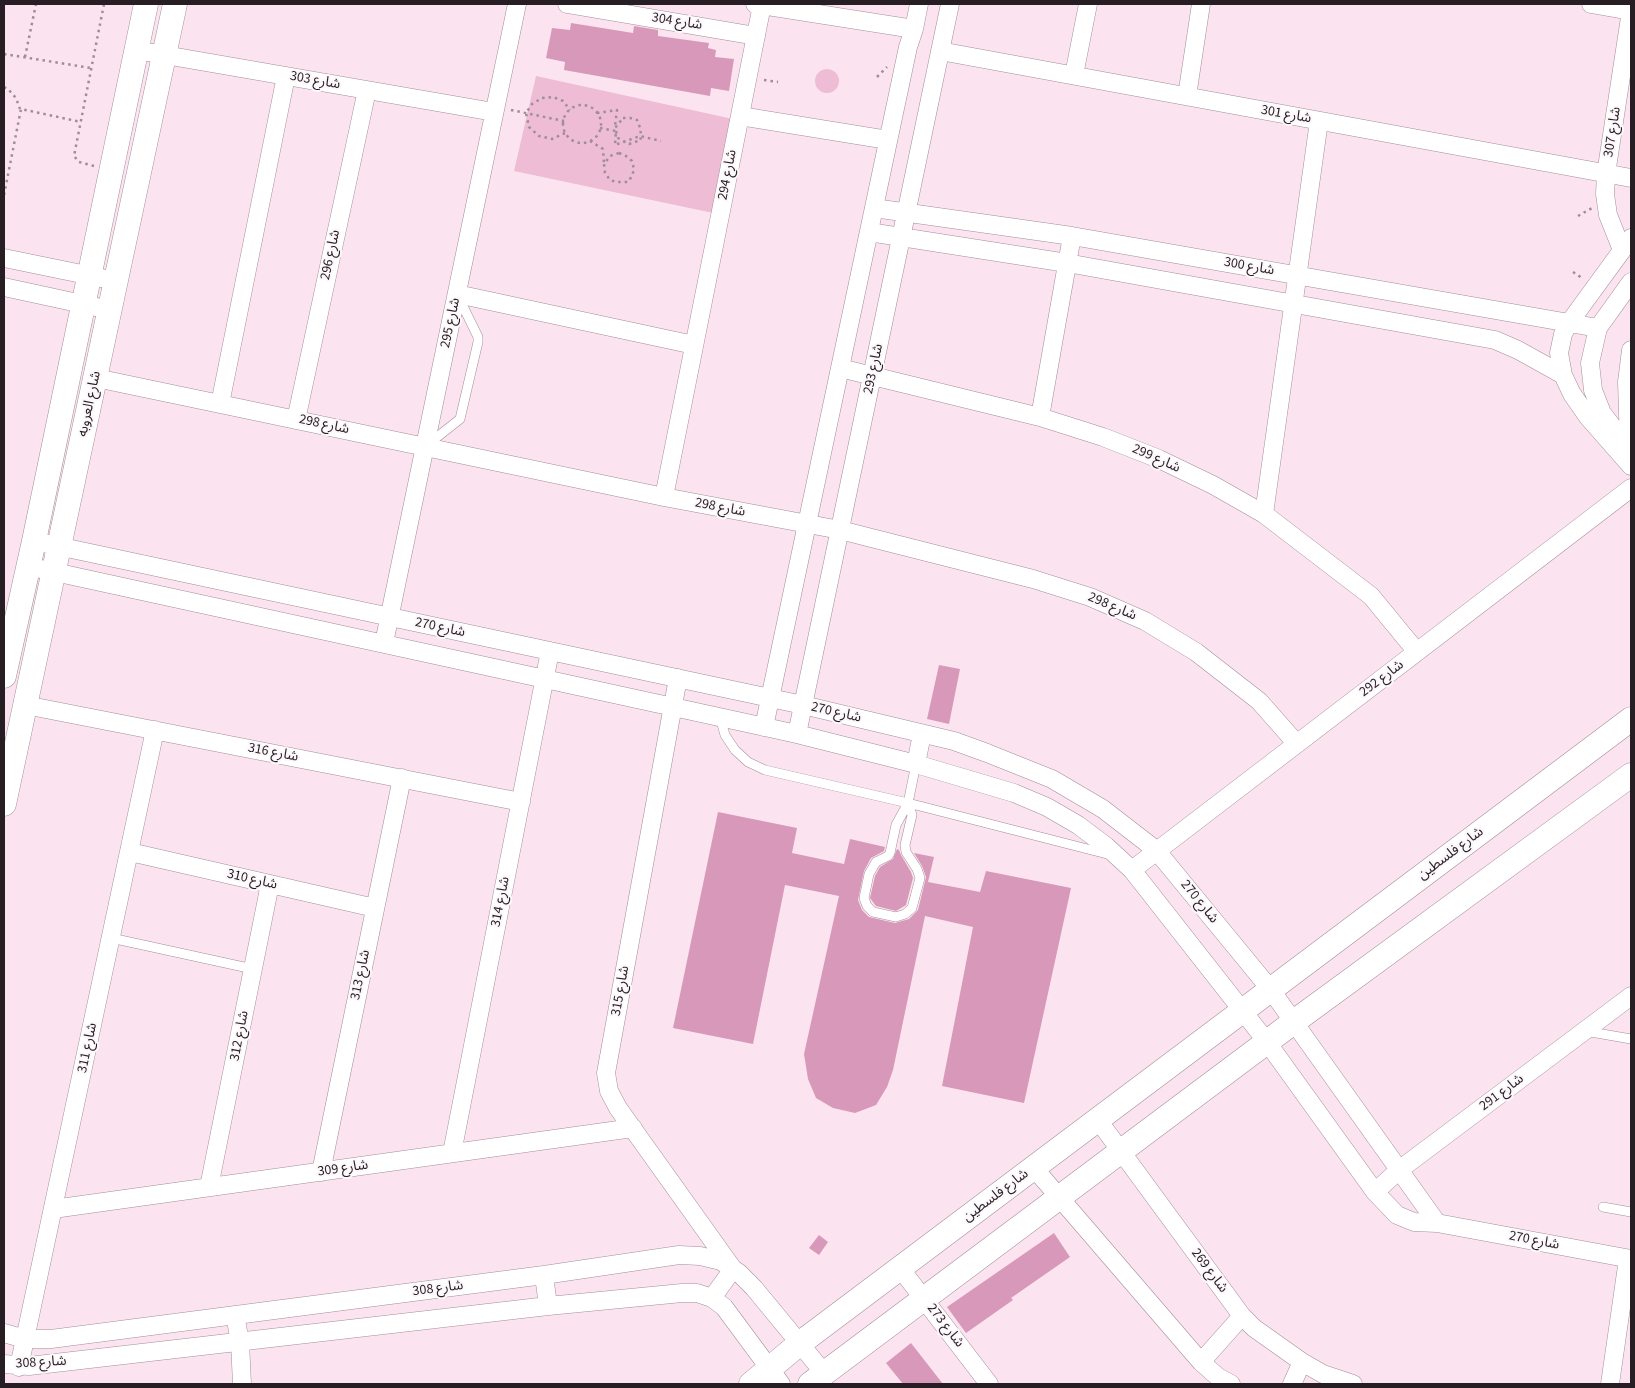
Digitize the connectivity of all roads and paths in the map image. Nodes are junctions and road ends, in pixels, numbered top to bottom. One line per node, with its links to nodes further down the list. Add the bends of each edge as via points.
1 (36, 4): 20 (path)
2 (104, 4): 21 (path)
3 (146, 4): 16 (street, شارع العروبه)
4 (175, 4): 19 (street, شارع العروبه)
5 (517, 4): 28 (street, شارع 295)
6 (567, 4): 15 (street, شارع 304)
7 (759, 4): 14 (street); 15 (street, شارع 294)
8 (919, 4): 14 (street)
9 (950, 4): 17 (street, شارع 293)
10 (1088, 4): 22 (street)
11 (1201, 4): 26 (street)
12 (1590, 4): 13 (street)
13 (1631, 11): 48 (street, شارع 307)
14 (914, 29): 41 (street)
15 (756, 36): 32 (street, شارع 294)
16 (136, 50): 19 (street, شارع 303); 47 (street, شارع العروبه)
17 (940, 51): 22 (street, شارع 301); 52 (street, شارع 293)
18 (4, 54): 20 (path)
19 (164, 55): 23 (street, شارع 303); 61 (street, شارع العروبه)
20 (25, 57): 21 (path)
21 (92, 68): 35 (path)
22 (1074, 75): 26 (street, شارع 301)
23 (286, 76): 25 (street, شارع 303); 76 (street)
24 (4, 87): 27 (path, via 16,98)
25 (367, 90): 28 (street, شارع 303); 78 (street, شارع 296)
26 (1187, 96): 34 (street, شارع 301)
27 (21, 109): 35 (path); 50 (path)
28 (494, 109): 30 (path); 64 (street, شارع 295)
29 (570, 110): 30 (path, via 563,101 553,97 542,98); 31 (path, via 587,106); 33 (path)
30 (526, 113): 33 (path); 38 (path, via 529,127 539,136 552,139)
31 (597, 113): 36 (path); 37 (path, via 616,110)
32 (740, 116): 41 (street); 70 (street, شارع 294)
33 (564, 121): 38 (path)
34 (1319, 121): 48 (street, شارع 301); 60 (street)
35 (81, 122): 47 (path, via 74,156 79,162)
36 (600, 128): 37 (path); 42 (path)
37 (616, 130): 39 (path, via 623,118 630,118 637,120); 43 (path, via 622,141); 44 (path)
38 (565, 133): 42 (path, via 579,143)
39 (640, 136): 40 (path); 43 (path, via 641,140); 44 (path)
40 (661, 140)
41 (888, 140): 51 (street)
42 (590, 141): 46 (path, via 603,149)
43 (636, 142): 44 (path)
44 (615, 145): 45 (path)
45 (619, 154): 46 (path, via 610,156); 46 (path, via 632,161 634,169 628,182 610,180)
46 (604, 164)
47 (111, 169): 59 (street, شارع العروبه)
48 (1606, 174): 49 (street, شارع 301); 56 (street, شارع 307, via 1608,215)
49 (1631, 178)
50 (4, 195)
51 (874, 208): 52 (street, شارع 300); 53 (street)
52 (906, 213): 54 (street, شارع 300); 55 (street, شارع 293)
53 (869, 232): 55 (street, شارع 300); 72 (street)
54 (1072, 236): 58 (street); 60 (street, شارع 300)
55 (901, 238): 58 (street, شارع 300); 74 (street, شارع 293)
56 (1627, 244): 68 (street, شارع 307)
57 (4, 258): 59 (street)
58 (1067, 263): 66 (street, شارع 300); 77 (street)
59 (89, 275): 61 (street); 65 (street, شارع العروبه)
60 (1298, 276): 66 (street); 68 (street, شارع 300)
61 (116, 280): 67 (street, شارع العروبه)
62 (1631, 282): 69 (street)
63 (4, 287): 65 (street)
64 (457, 294): 70 (street); 80 (street, شارع 295); 80 (lane, via 478,342 460,419)
65 (82, 304): 67 (street); 87 (street, شارع العروبه)
66 (1294, 304): 73 (street, شارع 300, via 1495,340); 84 (street)
67 (110, 310): 75 (street, شارع العروبه)
68 (1569, 323): 69 (street, شارع 300); 73 (street, via 1559,353)
69 (1598, 328): 79 (street, via 1590,363 1593,390 1602,413)
70 (694, 345): 83 (street, شارع 294)
71 (1631, 350): 79 (street, via 1627,382)
72 (840, 368): 74 (street, شارع 299); 85 (street)
73 (1563, 375): 81 (street, via 1588,417)
74 (872, 376): 77 (street, شارع 299); 86 (street, شارع 293)
75 (96, 378): 76 (street, شارع 298); 88 (street, شارع العروبه)
76 (220, 404): 78 (street, شارع 298)
77 (1040, 417): 84 (street, شارع 299, via 1159,459)
78 (296, 420): 80 (street, شارع 298)
79 (1630, 444)
80 (425, 447): 83 (street, شارع 298); 91 (street, شارع 295)
81 (1631, 466)
82 (1631, 488): 94 (street, شارع 292)
83 (664, 497): 85 (street, شارع 298)
84 (1264, 514): 94 (street, شارع 299, via 1371,596)
85 (807, 525): 86 (street, شارع 298); 98 (street)
86 (840, 530): 100 (street, شارع 293); 108 (street, شارع 298, via 1034,579 1090,597 1145,621 1196,652 1252,694)
87 (34, 541): 88 (street, شارع 270); 89 (street, شارع العروبه)
88 (59, 547): 90 (street, شارع العروبه); 91 (street, شارع 270)
89 (27, 566): 90 (street, شارع 270); 95 (street, شارع العروبه)
90 (54, 572): 92 (street, شارع 270); 99 (street, شارع العروبه)
91 (390, 617): 92 (street, شارع 295); 93 (street, شارع 270)
92 (384, 643): 96 (street, شارع 270)
93 (550, 651): 96 (street, شارع 314); 97 (street, شارع 270)
94 (1417, 652): 108 (street, شارع 292)
95 (4, 676)
96 (545, 678): 101 (street, شارع 270); 112 (street, شارع 314)
97 (678, 678): 98 (street, شارع 270); 101 (street, شارع 315)
98 (770, 698): 100 (street, شارع 270); 104 (street)
99 (25, 705): 105 (street, شارع 316); 113 (street, شارع العروبه)
100 (803, 705): 106 (street, شارع 293); 107 (street, شارع 270)
101 (672, 706): 102 (street, شارع 270); 133 (street, شارع 315, via 606,1072 609,1091)
102 (720, 717): 104 (street, شارع 270); 114 (lane, via 735,750 748,762 765,770)
103 (1631, 719): 125 (street, شارع فلسطين)
104 (764, 727): 106 (street, شارع 270)
105 (156, 730): 111 (street, شارع 316); 116 (street, شارع 311)
106 (797, 734): 109 (street, شارع 270)
107 (922, 734): 109 (street); 115 (street, شارع 270, via 987,753 1052,779 1103,809)
108 (1296, 744): 115 (street, شارع 292)
109 (916, 764): 114 (lane); 119 (street, شارع 270, via 1014,793 1047,807 1078,825)
110 (1631, 775): 128 (street)
111 (402, 778): 112 (street, شارع 316); 122 (street, شارع 313)
112 (521, 802): 135 (street, شارع 314)
113 (4, 804)
114 (908, 804): 117 (lane, via 896,825); 118 (lane, via 912,815 905,845); 119 (lane)
115 (1156, 850): 120 (street, شارع 292); 125 (street, شارع 270)
116 (130, 852): 121 (street, شارع 310); 123 (street, شارع 311)
117 (890, 853): 118 (lane); 118 (lane, via 871,870 864,898 873,912 896,917 912,908 920,878)
118 (907, 856)
119 (1119, 857): 120 (street, شارع 270)
120 (1132, 870): 127 (street, شارع 270)
121 (270, 884): 122 (street, شارع 310); 124 (street, شارع 312)
122 (375, 908): 138 (street, شارع 313)
123 (111, 938): 124 (lane); 143 (street, شارع 311)
124 (253, 969): 139 (street, شارع 312)
125 (1271, 990): 127 (street, شارع فلسطين); 128 (street, شارع 270)
126 (1631, 996): 129 (street, شارع 291)
127 (1243, 1010): 131 (street, شارع 270); 132 (street, شارع فلسطين)
128 (1294, 1021): 131 (street); 137 (street, شارع 270)
129 (1584, 1031): 130 (lane); 137 (street, شارع 291)
130 (1631, 1039)
131 (1267, 1042): 134 (street); 140 (street, شارع 270)
132 (1098, 1120): 134 (street, شارع 269); 136 (street, شارع فلسطين)
133 (634, 1128): 135 (street, شارع 309); 148 (street, شارع 315)
134 (1120, 1151): 141 (street); 156 (street, شارع 269)
135 (452, 1153): 138 (street, شارع 309)
136 (1034, 1168): 141 (street); 147 (street, شارع فلسطين)
137 (1399, 1170): 140 (street, شارع 291); 145 (street, شارع 270)
138 (321, 1172): 139 (street, شارع 309)
139 (209, 1187): 143 (street, شارع 309)
140 (1375, 1192): 145 (street, شارع 270, via 1398,1215 1414,1222)
141 (1058, 1197): 152 (street); 163 (street)
142 (1603, 1207): 144 (lane)
143 (53, 1209): 160 (street, شارع 311)
144 (1631, 1212)
145 (1437, 1223): 146 (street, شارع 270)
146 (1630, 1259): 174 (street)
147 (900, 1268): 152 (street, شارع 273); 162 (street, شارع فلسطين)
148 (733, 1269): 149 (street, شارع 308, via 721,1261 679,1255); 151 (street); 162 (street, شارع 308, via 754,1288)
149 (544, 1275): 150 (street, شارع 308); 154 (street)
150 (425, 1290): 153 (street, شارع 308); 157 (street)
151 (712, 1298): 154 (street, شارع 308, via 682,1292); 166 (street, شارع 308, via 734,1318)
152 (923, 1298): 167 (street); 170 (street, شارع 273)
153 (318, 1304): 155 (street, شارع 308); 158 (street)
154 (548, 1306): 157 (street, شارع 308)
155 (236, 1315): 160 (street, شارع 308, via 51,1339); 161 (street)
156 (1242, 1316): 163 (street); 164 (street, شارع 269)
157 (429, 1320): 158 (street, شارع 308)
158 (321, 1332): 161 (street, شارع 308)
159 (4, 1334): 160 (street, شارع 308)
160 (25, 1339): 165 (street, شارع 311)
161 (240, 1342): 165 (street, شارع 308); 168 (street)
162 (799, 1344): 166 (street, شارع فلسطين); 167 (street, شارع 308)
163 (1201, 1362): 171 (street)
164 (1302, 1362): 172 (street); 173 (street, شارع 269, via 1323,1374)
165 (12, 1365)
166 (775, 1376): 169 (street, شارع فلسطين)
167 (817, 1379)
168 (242, 1384)
169 (751, 1384)
170 (989, 1384)
171 (1231, 1384)
172 (1292, 1384)
173 (1353, 1384)
174 (1610, 1384)

